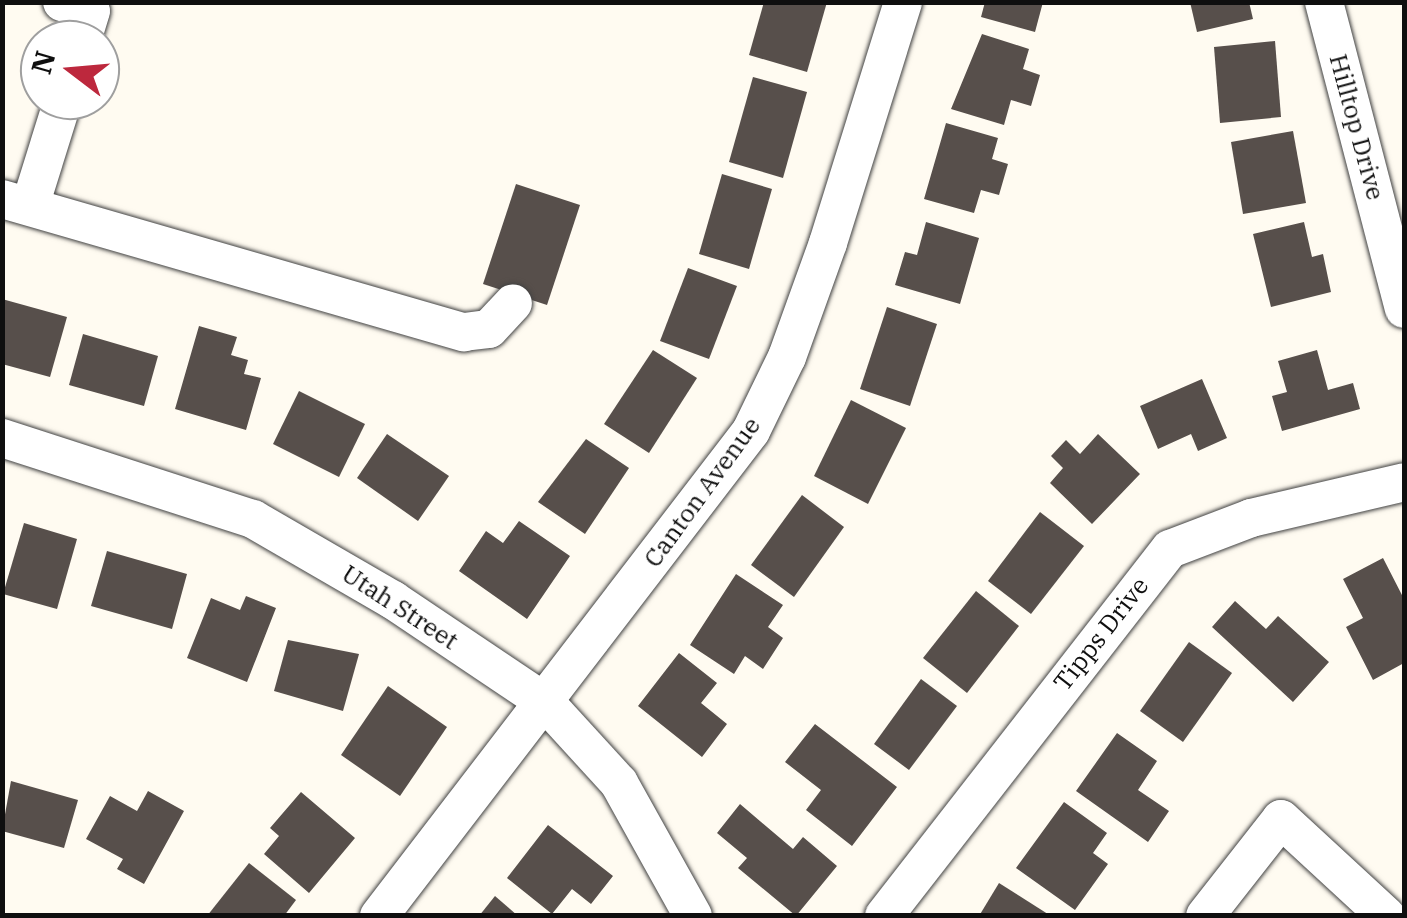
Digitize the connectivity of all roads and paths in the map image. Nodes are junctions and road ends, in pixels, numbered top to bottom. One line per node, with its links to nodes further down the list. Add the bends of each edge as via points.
1 (62, 2): 4 (street, via 91,11)
2 (903, 2): 11 (street, Canton Avenue, via 828,243 751,431)
3 (1324, 2): 8 (street, Hilltop Drive)
4 (88, 20)
5 (54, 120): 6 (street)
6 (16, 203): 7 (street, via 464,332 490,329)
7 (513, 302)
8 (1404, 309)
9 (2, 438): 11 (street, Utah Street, via 253,519 393,600)
10 (1404, 482): 14 (street, Tipps Drive, via 1251,518 1170,549)
11 (546, 703): 12 (street, Canton Avenue); 13 (street, Utah Street, via 618,783)
12 (378, 916)
13 (693, 916)
14 (884, 916)
15 (1205, 916): 16 (street, via 1281,819)
16 (1386, 916)

